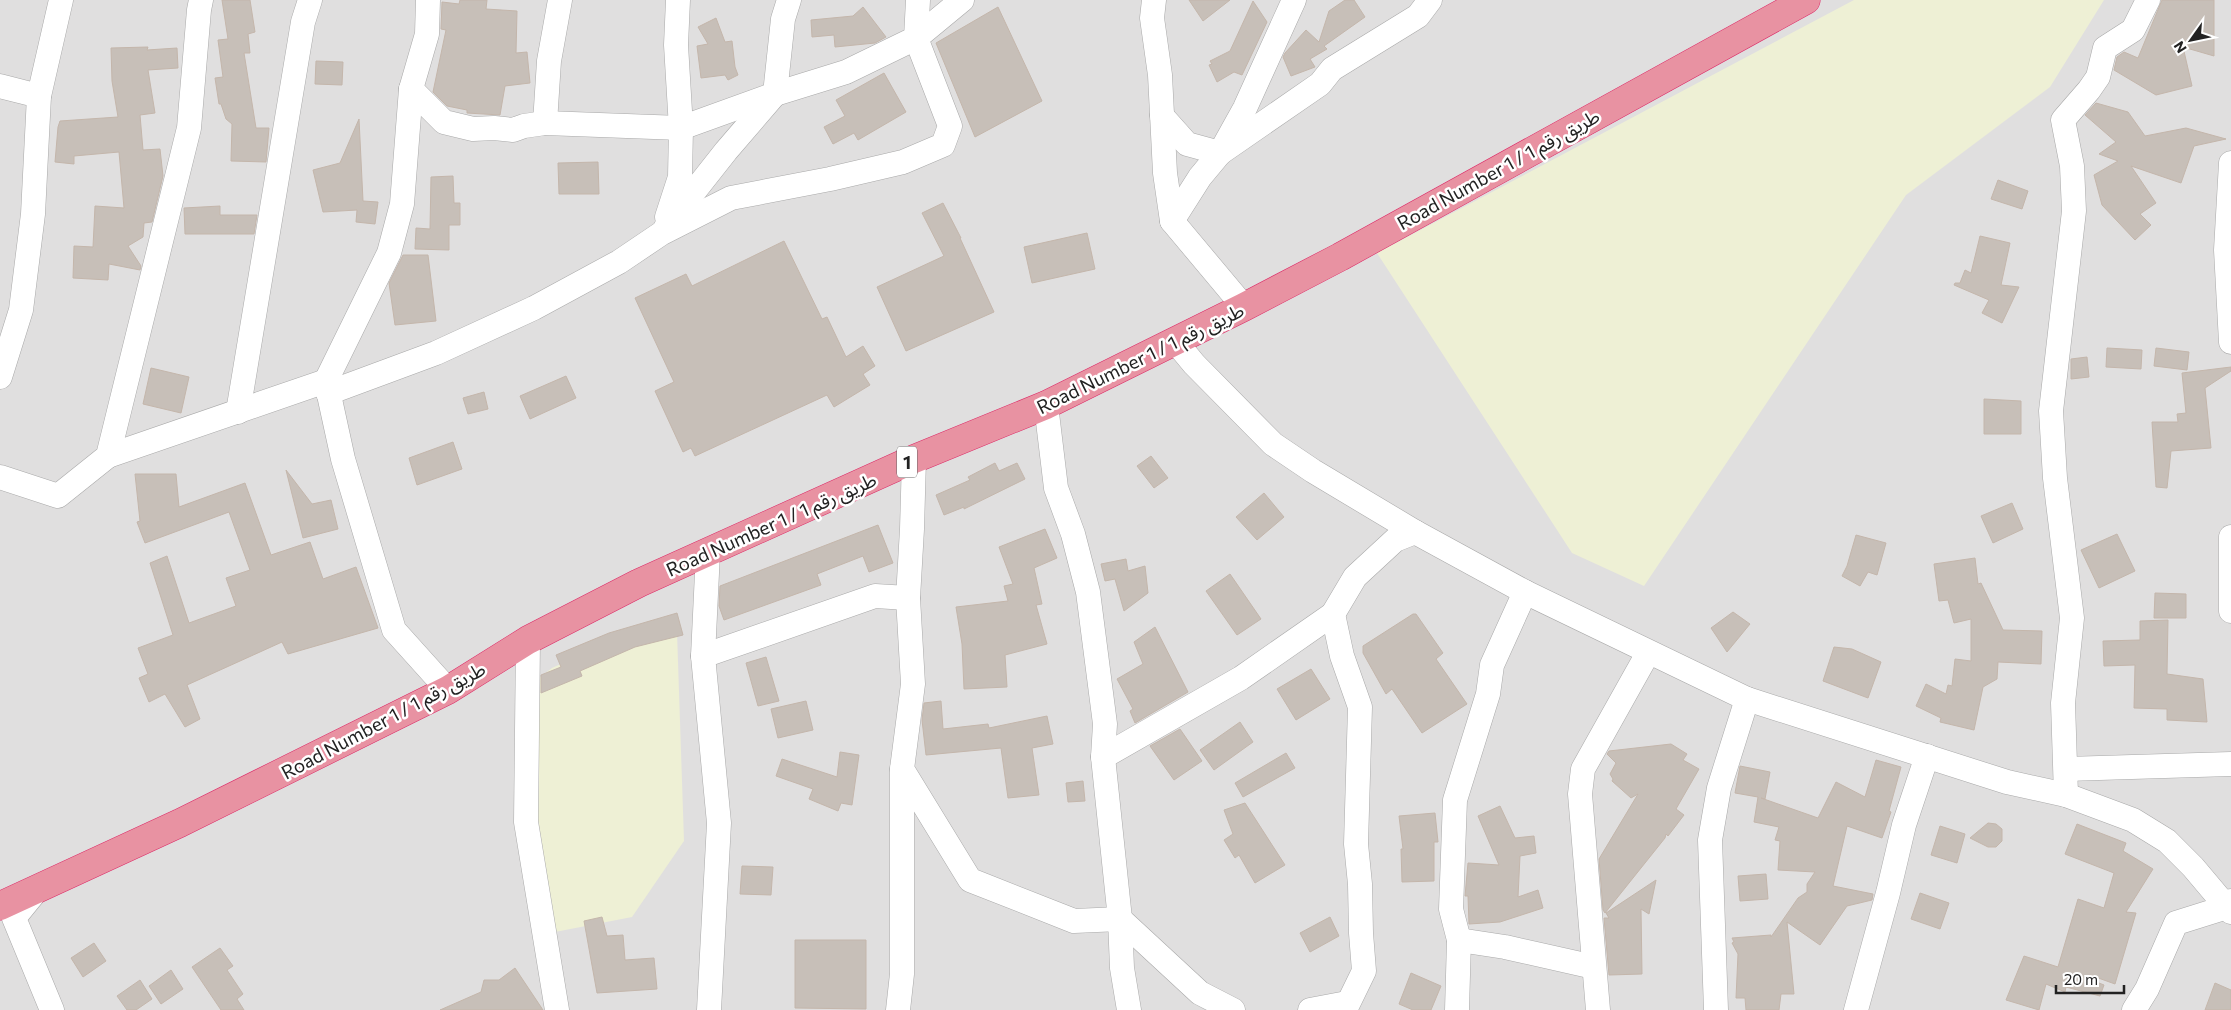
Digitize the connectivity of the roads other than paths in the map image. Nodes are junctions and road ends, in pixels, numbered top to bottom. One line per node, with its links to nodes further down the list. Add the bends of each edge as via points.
1 (61, 0): 19 (street)
2 (201, 0): 34 (street, via 189,128)
3 (310, 0): 33 (street, via 301,31)
4 (428, 0): 17 (street, via 427,34)
5 (560, 0): 21 (street, via 549,61)
6 (678, 0): 22 (street, via 676,45)
7 (789, 0): 18 (street, via 783,19)
8 (918, 0): 15 (street)
9 (1154, 0): 20 (street, via 1152,18)
10 (1294, 0): 23 (street, via 1245,108)
11 (1430, 0): 23 (street, via 1418,16 1332,69 1320,84)
12 (1806, 0): 27 (highway, Road Number 1 / طريق رقم 1 / 1)
13 (2148, 0): 53 (street, via 2133,30 2104,48 2098,77 2063,120 2072,166 2074,211 2051,412 2055,478 2072,618 2063,702)
14 (958, 1): 15 (street)
15 (916, 38): 18 (street, via 846,72); 26 (street, via 950,126 943,145 903,162 731,198)
16 (0, 86): 19 (street)
17 (411, 89): 21 (street, via 444,122 473,129 513,130); 31 (street, via 402,204 389,254)
18 (775, 94): 22 (street); 26 (street)
19 (39, 96): 30 (street, via 33,214 20,310)
20 (1162, 116): 23 (street, via 1187,144); 25 (street)
21 (545, 123): 22 (street)
22 (681, 128): 26 (street, via 680,177)
23 (1220, 153): 25 (street)
24 (2231, 163): 29 (street, via 2226,250)
25 (1172, 221): 27 (street)
26 (662, 233): 31 (street, via 619,262 534,308 436,353)
27 (1244, 307): 28 (highway, Road Number 1 / طريق رقم 1 / 1)
28 (1175, 341): 32 (highway, Road Number 1 / طريق رقم 1 / 1); 37 (street, via 1273,444)
29 (2231, 342)
30 (0, 377)
31 (327, 387): 33 (street); 47 (street, via 343,459 394,630)
32 (1046, 405): 35 (highway, Road Number 1 / طريق رقم 1 / 1); 49 (street, via 1056,488 1073,534 1088,592 1105,724)
33 (238, 412): 34 (street)
34 (108, 456): 36 (street, via 58,496)
35 (914, 459): 39 (highway, Road Number 1 / طريق رقم 1 / 1); 41 (street)
36 (0, 477)
37 (1415, 532): 40 (street); 43 (street, via 1395,540 1354,577)
38 (2231, 538): 42 (street)
39 (708, 552): 44 (highway, Road Number 1 / طريق رقم 1 / 1); 46 (street)
40 (1525, 592): 45 (street); 59 (street, via 1492,665 1488,694 1455,800 1451,909)
41 (908, 598): 46 (street, via 876,596); 52 (street, via 913,684)
42 (2231, 611)
43 (1333, 614): 49 (street, via 1241,678); 61 (street, via 1342,656 1360,707 1356,816 1364,971)
44 (528, 640): 47 (highway, Road Number 1 / طريق رقم 1 / 1); 63 (street, via 526,822)
45 (1648, 653): 48 (street); 60 (street, via 1583,769 1580,794)
46 (704, 656): 64 (street, via 719,823)
47 (448, 690): 55 (highway, Road Number 1 / طريق رقم 1 / 1)
48 (1747, 699): 50 (street); 71 (street, via 1719,788 1710,840)
49 (1104, 756): 58 (street)
50 (1927, 756): 54 (street, via 2007,782); 72 (street, via 1904,825)
51 (2231, 764): 53 (street)
52 (902, 769): 58 (street, via 970,880 1074,921); 65 (street, via 902,974)
53 (2066, 769): 54 (street)
54 (2066, 794): 57 (street, via 2133,820 2167,841)
55 (36, 891): 56 (highway, Road Number 1 / طريق رقم 1 / 1); 62 (street, via 14,918)
56 (0, 906)
57 (2230, 907): 73 (street, via 2176,923)
58 (1120, 919): 66 (street, via 1122,968); 67 (street, via 1200,993)
59 (1458, 940): 60 (street); 69 (street)
60 (1594, 967): 70 (street)
61 (1346, 1006): 68 (street)
62 (52, 1010)
63 (557, 1010)
64 (709, 1010)
65 (898, 1010)
66 (1129, 1010)
67 (1233, 1010)
68 (1310, 1010)
69 (1457, 1010)
70 (1598, 1010)
71 (1716, 1010)
72 (1856, 1010)
73 (2134, 1010)

